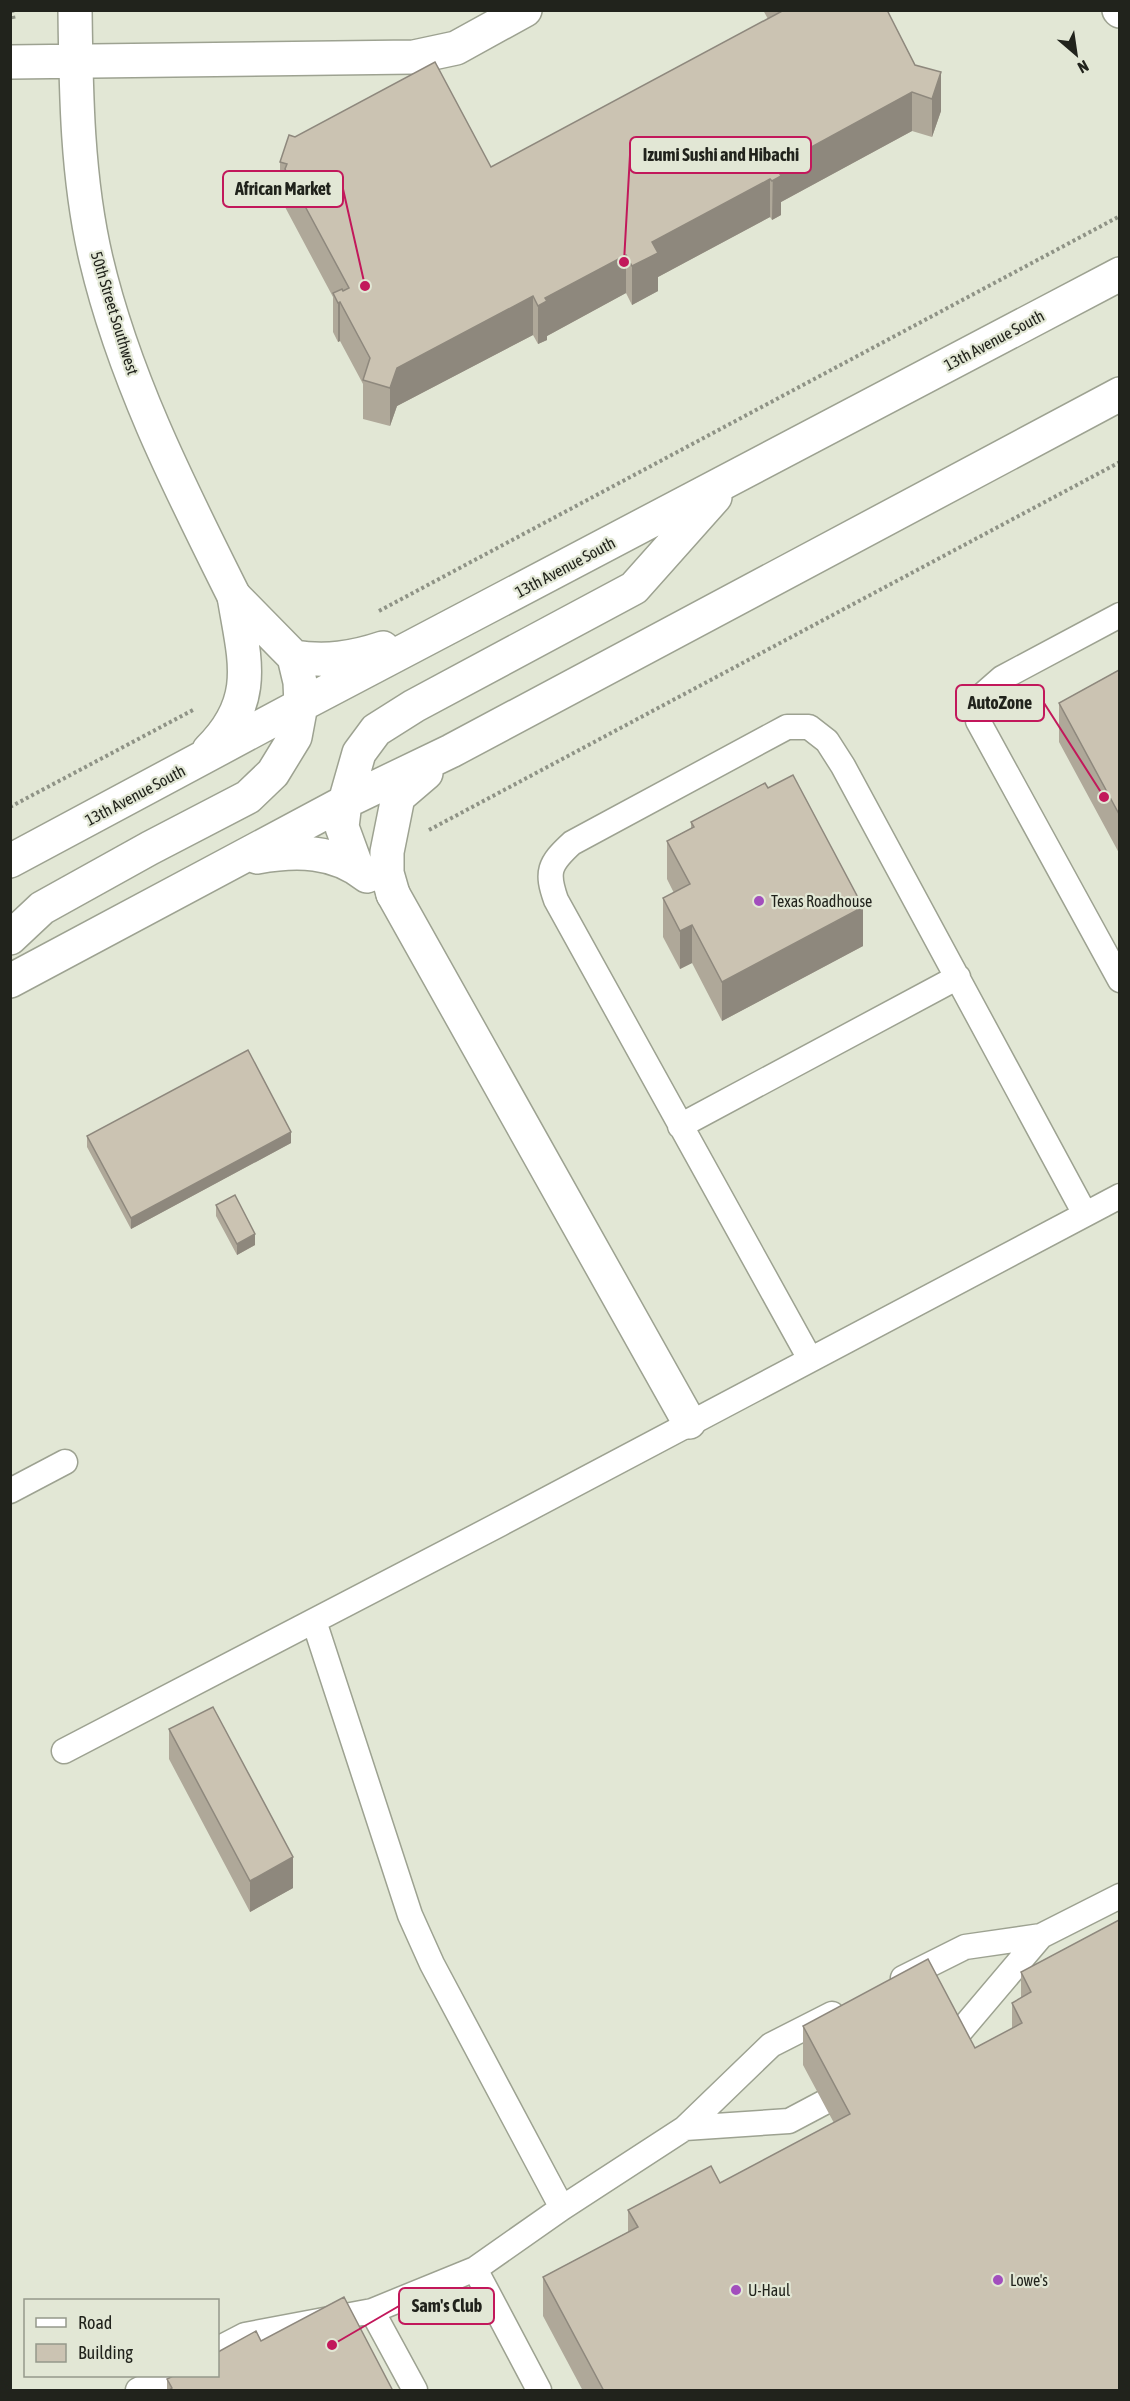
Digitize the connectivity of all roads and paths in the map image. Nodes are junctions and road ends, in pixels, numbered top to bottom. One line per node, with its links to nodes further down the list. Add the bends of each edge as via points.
1 (12, 10): 4 (path)
2 (75, 10): 5 (main road, 50th Street Southwest)
3 (525, 10): 5 (main road, via 456,48 414,57)
4 (14, 21)
5 (75, 60): 6 (main road); 12 (main road, 50th Street Southwest, via 81,173 96,259 119,338 189,508)
6 (10, 62)
7 (1119, 216): 13 (path)
8 (1119, 274): 11 (main road, 13th Avenue South)
9 (1119, 394): 19 (main road)
10 (1119, 462): 23 (path)
11 (730, 480): 15 (main road, 13th Avenue South); 21 (main road, via 634,588 414,705 376,730 359,753)
12 (234, 596): 16 (main road); 20 (main road, via 246,666 244,697 232,723)
13 (375, 613)
14 (1119, 615): 30 (lane, via 1002,678 978,699 978,721)
15 (465, 620): 16 (main road, via 354,658); 17 (main road, 13th Avenue South)
16 (294, 657): 17 (main road)
17 (301, 705): 20 (main road, 13th Avenue South); 28 (main road, via 295,737 273,773 248,797 42,908)
18 (199, 707): 22 (path)
19 (451, 751): 21 (main road); 27 (main road, via 398,797 387,852)
20 (197, 762): 25 (main road, 13th Avenue South)
21 (345, 802): 24 (main road); 26 (main road, via 342,827)
22 (10, 807)
23 (426, 832)
24 (238, 860): 26 (main road, via 288,851 328,855); 31 (main road)
25 (10, 861)
26 (357, 868): 27 (main road)
27 (393, 894): 36 (main road)
28 (10, 938)
29 (958, 977): 32 (lane); 32 (lane, via 827,741 809,727 787,727 572,843 557,856 548,878 556,900); 34 (lane)
30 (1119, 980)
31 (10, 981)
32 (681, 1126): 35 (lane)
33 (1119, 1196): 34 (lane)
34 (1085, 1214): 35 (lane)
35 (810, 1359): 36 (lane)
36 (689, 1422): 39 (lane)
37 (65, 1462): 38 (lane)
38 (10, 1491)
39 (314, 1621): 40 (lane); 48 (lane, via 410,1915 432,1964)
40 (64, 1751)
41 (1119, 1896): 42 (lane)
42 (1041, 1936): 43 (lane, via 965,1947); 45 (lane, via 958,2034)
43 (881, 1989)
44 (851, 2005): 47 (lane, via 771,2045)
45 (950, 2038)
46 (823, 2103): 47 (lane, via 789,2121)
47 (686, 2128): 48 (lane)
48 (562, 2208): 49 (lane)
49 (475, 2269): 50 (lane); 55 (lane)
50 (372, 2311): 51 (lane, via 245,2335); 54 (lane)
51 (219, 2348)
52 (164, 2377): 53 (lane)
53 (138, 2391)
54 (414, 2391)
55 (539, 2391)

